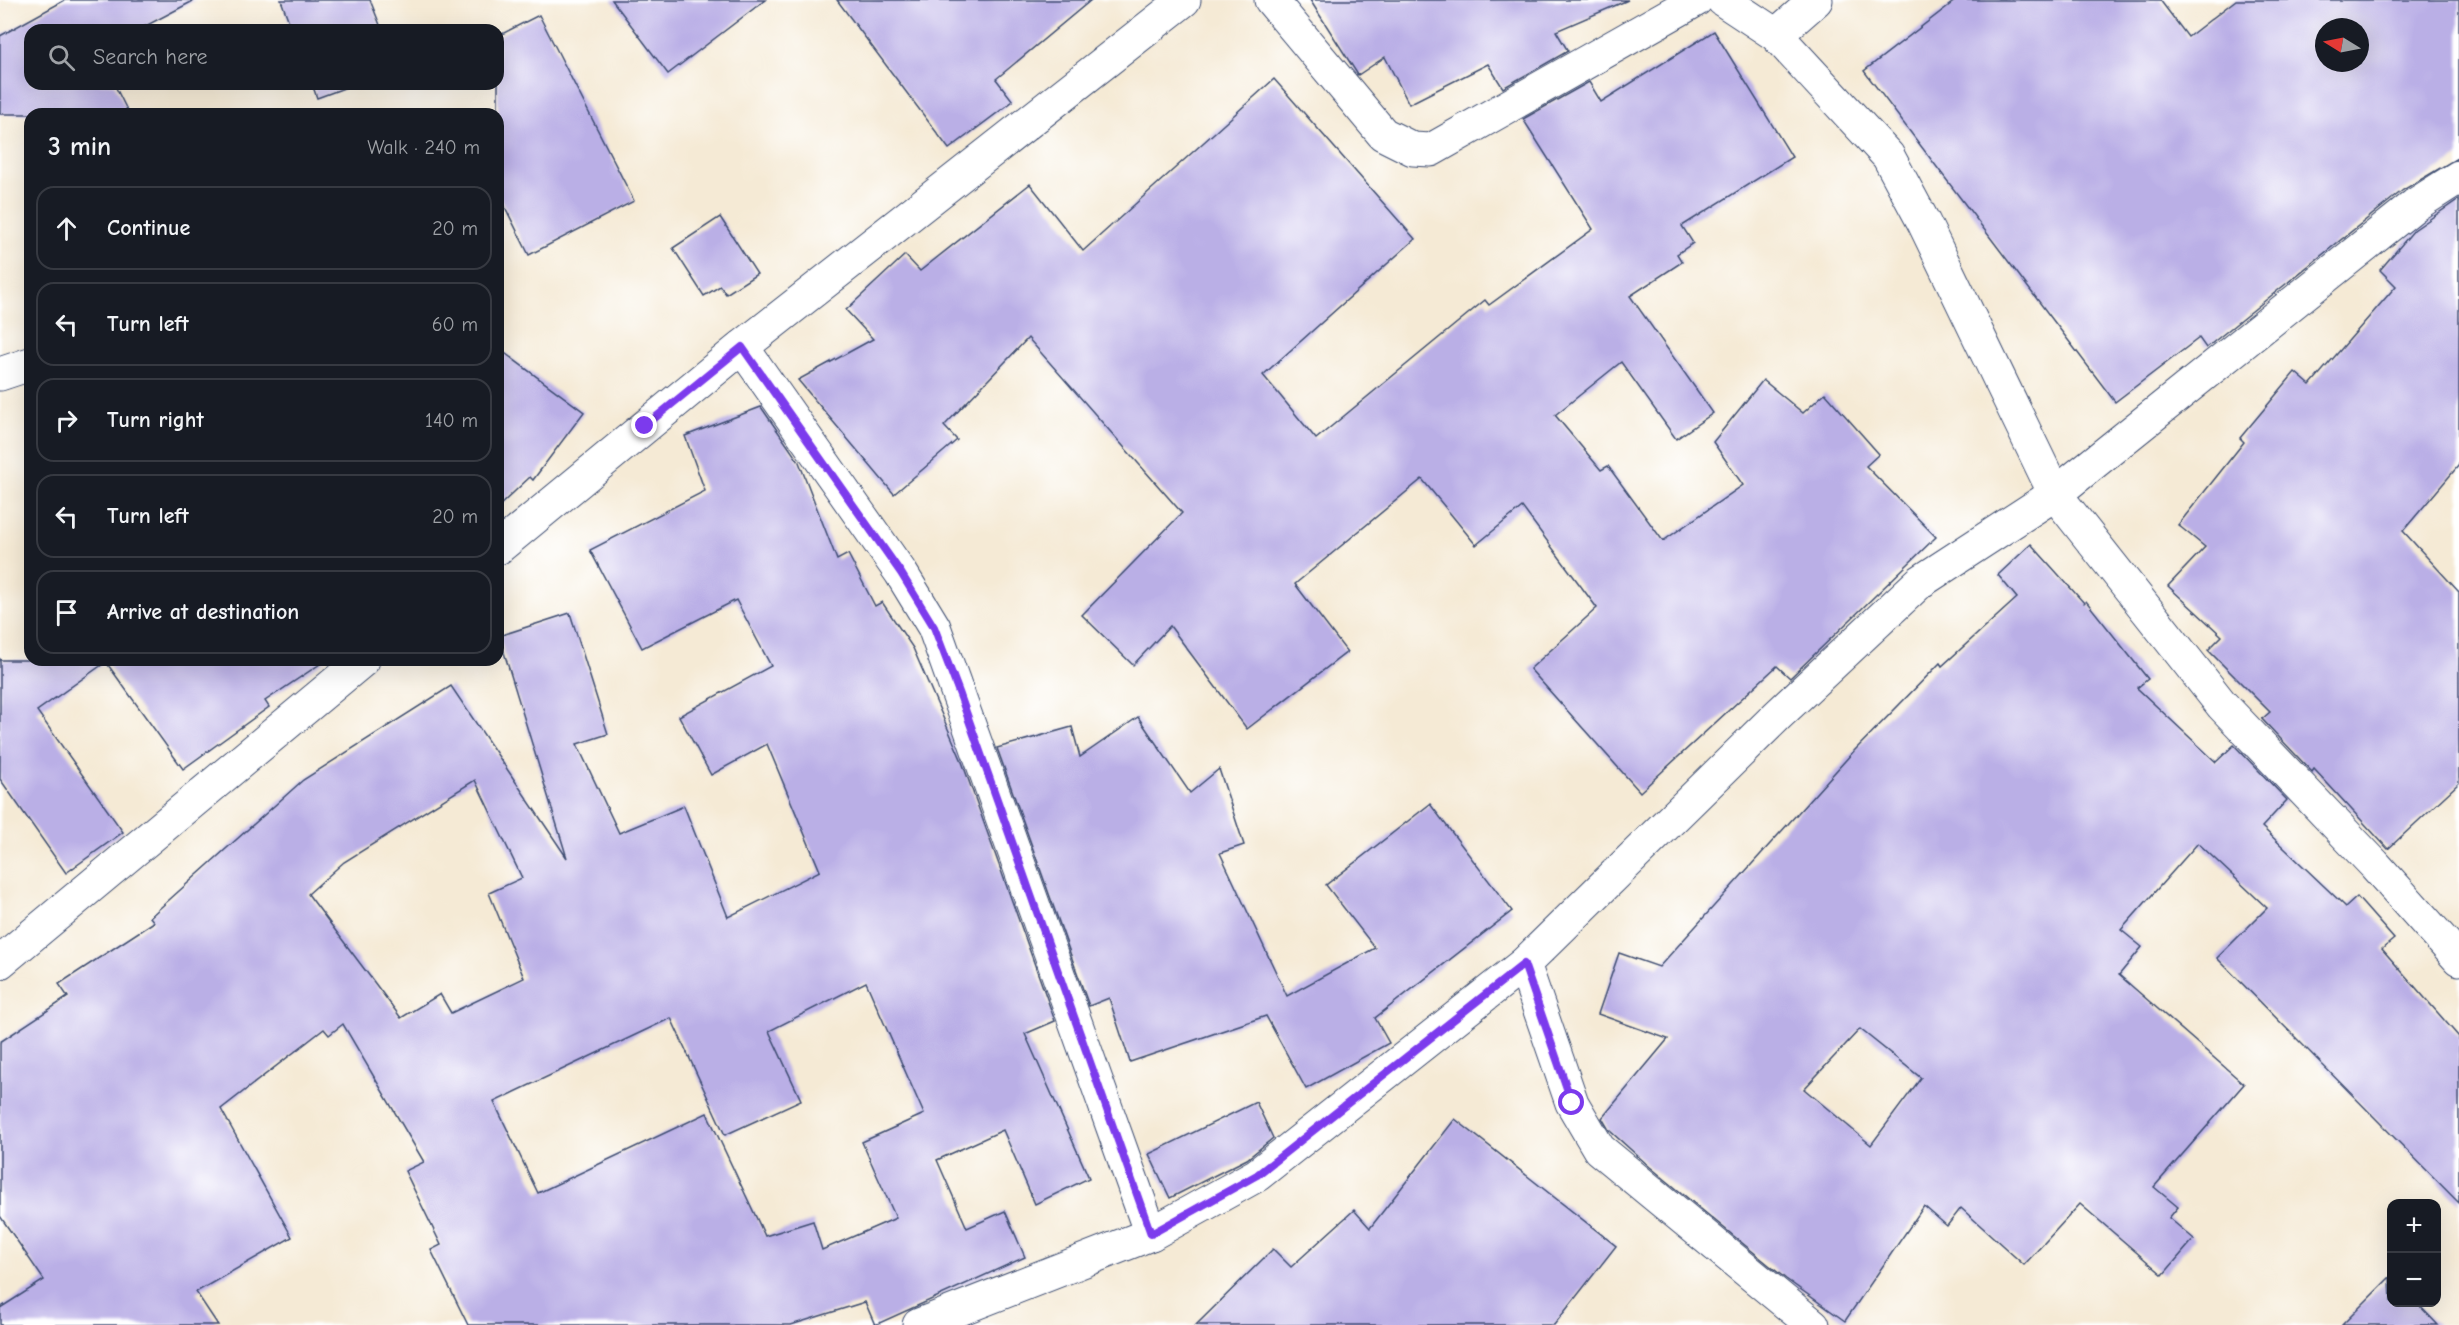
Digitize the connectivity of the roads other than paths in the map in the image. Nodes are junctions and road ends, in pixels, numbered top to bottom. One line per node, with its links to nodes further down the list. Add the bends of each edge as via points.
1 (1184, 0): 8 (street)
2 (1271, 0): 3 (street, via 1383,134 1413,149 1431,150)
3 (1696, 0)
4 (1723, 0): 6 (street)
5 (1816, 0): 6 (street)
6 (1776, 35): 11 (street, via 1888,156)
7 (2459, 177): 11 (street, via 2415,205)
8 (742, 347): 12 (street); 17 (street, via 901,573 934,627)
9 (24, 365): 10 (street)
10 (0, 374)
11 (2055, 494): 14 (street, via 2222,705); 16 (street, via 1920,582)
12 (504, 543)
13 (356, 666): 15 (street)
14 (2459, 959)
15 (0, 962)
16 (1524, 964): 17 (street, via 1257,1175); 19 (street, via 1572,1103 1599,1149)
17 (1151, 1234): 18 (street)
18 (920, 1325)
19 (1813, 1325)

